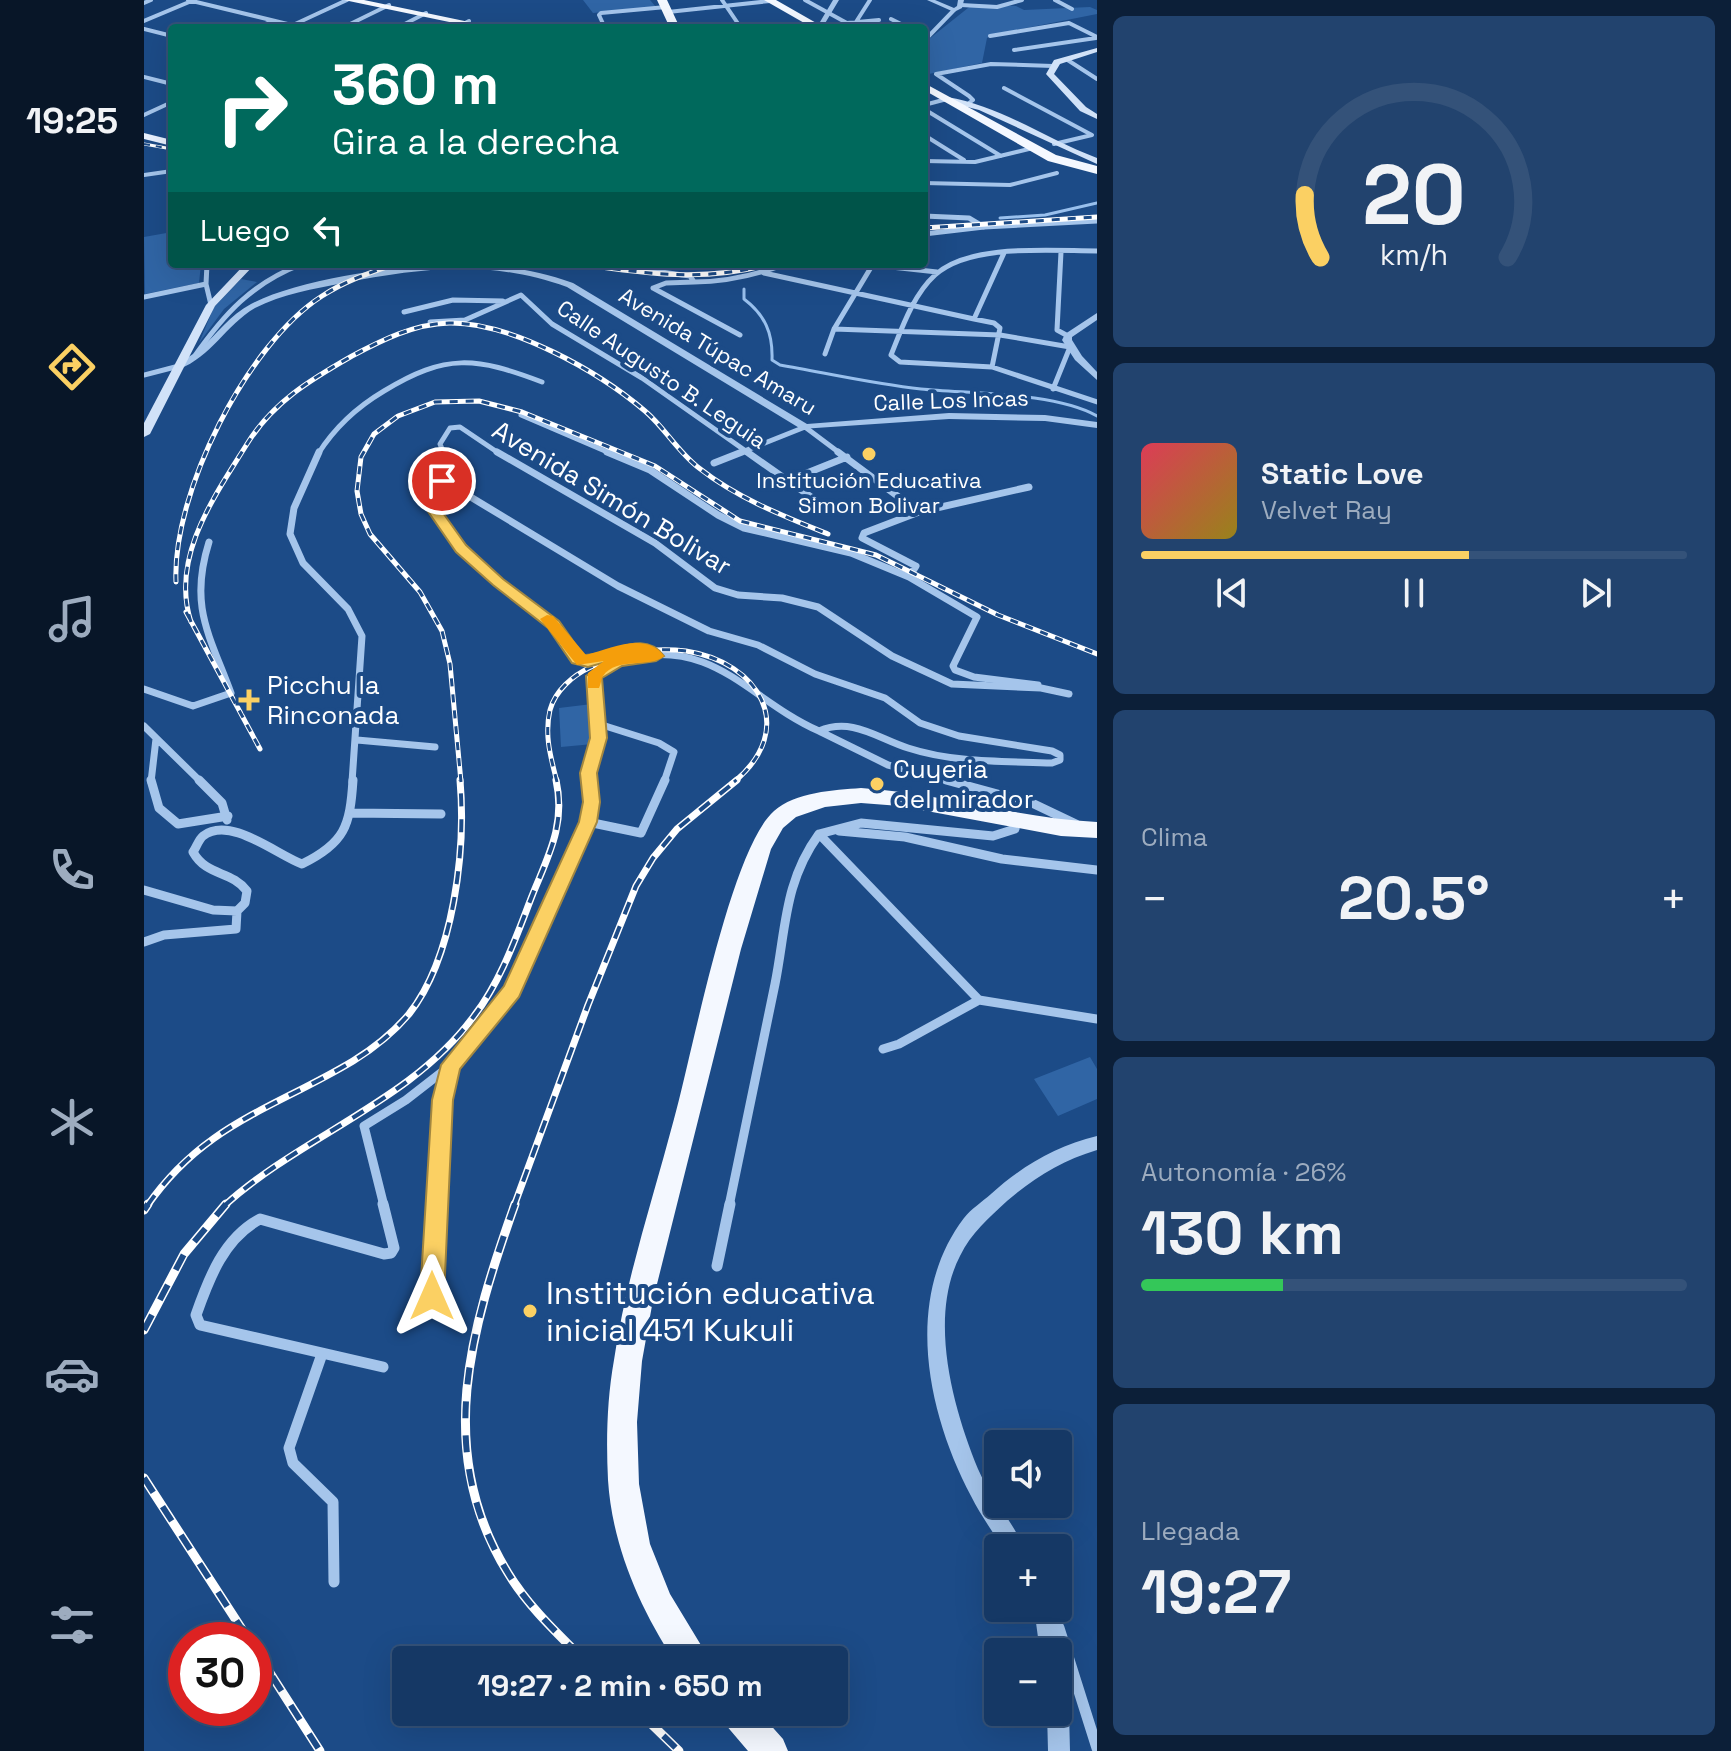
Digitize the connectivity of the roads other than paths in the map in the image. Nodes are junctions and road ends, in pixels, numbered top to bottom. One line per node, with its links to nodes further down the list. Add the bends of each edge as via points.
1 (151, 0): 15 (street)
2 (192, 0): 24 (street); 26 (street)
3 (348, 0): 16 (highway); 31 (street)
4 (365, 0): 16 (highway)
5 (722, 0): 18 (street)
6 (770, 0): 18 (street); 37 (highway)
7 (805, 0): 21 (street)
8 (836, 0): 21 (street)
9 (870, 0): 27 (street)
10 (930, 0): 20 (street)
11 (977, 0): 14 (street)
12 (1022, 0): 14 (street, via 997,7)
13 (1055, 0): 19 (street)
14 (961, 2): 20 (street)
15 (144, 3)
16 (387, 6): 22 (highway); 32 (street)
17 (666, 6): 18 (street); 35 (street, via 601,13)
18 (726, 8): 36 (street)
19 (1072, 9)
20 (954, 10): 42 (street)
21 (827, 12): 28 (street); 38 (street)
22 (424, 14): 33 (street); 34 (highway)
23 (891, 19): 39 (street)
24 (273, 20): 29 (street); 30 (street)
25 (879, 20): 27 (street)
26 (144, 21)
27 (856, 22): 28 (street)
28 (847, 23)
29 (264, 24)
30 (288, 24)
31 (294, 24)
32 (350, 24)
33 (405, 24)
34 (466, 24)
35 (603, 24)
36 (738, 24)
37 (813, 24)
38 (822, 24)
39 (901, 24)
40 (144, 29): 41 (street)
41 (168, 35)
42 (928, 36)
43 (990, 36): 44 (street, via 1069,23)
44 (1097, 37): 45 (street)
45 (1014, 50)
46 (1097, 50): 47 (main road)
47 (1066, 59): 48 (main road); 50 (street)
48 (1053, 66): 55 (street, via 991,64 936,74 969,96); 59 (main road, via 1052,78)
49 (144, 77): 51 (street)
50 (1097, 79)
51 (168, 82)
52 (928, 88): 54 (highway)
53 (1004, 88): 65 (street, via 1092,135)
54 (947, 99): 55 (main road); 57 (street); 66 (highway)
55 (969, 103): 65 (main road)
56 (168, 104): 60 (street)
57 (928, 106)
58 (928, 110): 67 (street)
59 (1092, 111): 61 (main road)
60 (144, 115)
61 (1097, 117)
62 (144, 134): 64 (main road)
63 (928, 138): 70 (street)
64 (168, 139)
65 (1054, 144): 69 (main road)
66 (1033, 148): 67 (street); 71 (highway)
67 (1001, 156): 70 (street)
68 (928, 161): 70 (street)
69 (1097, 161)
70 (967, 162)
71 (1097, 170)
72 (168, 172): 74 (street)
73 (1057, 173): 75 (street, via 1010,185)
74 (144, 175)
75 (928, 183)
76 (928, 216): 78 (street, via 969,218)
77 (1097, 221): 78 (street)
78 (984, 227): 79 (street)
79 (928, 234)
80 (1097, 251): 81 (street)
81 (1061, 252): 82 (street); 109 (street, via 1057,330)
82 (1004, 253): 92 (street, via 975,255); 103 (street)
83 (207, 268): 95 (street)
84 (248, 268): 99 (main road)
85 (293, 268): 112 (street, via 259,283 233,304)
86 (415, 268): 112 (street, Avenida Túpac Amaru, via 273,297 235,316)
87 (515, 268): 122 (street, Avenida Túpac Amaru, via 570,285)
88 (632, 268): 94 (street, via 690,276)
89 (776, 268): 93 (street)
90 (871, 268): 96 (street)
91 (905, 268): 92 (street)
92 (937, 272): 100 (street)
93 (764, 273): 94 (street); 96 (street)
94 (694, 282): 107 (street, via 653,288)
95 (206, 284): 97 (street); 99 (street)
96 (855, 293): 100 (street); 105 (street)
97 (144, 297)
98 (504, 302): 101 (street, via 469,298); 104 (street, via 465,320); 124 (street, Calle Augusto B. Leguia, via 521,295 552,324 642,378)
99 (211, 305): 113 (main road)
100 (913, 306): 103 (street); 106 (street)
101 (404, 312)
102 (1097, 316): 109 (street)
103 (974, 319): 108 (street, via 999,325)
104 (430, 322)
105 (834, 329): 106 (street); 111 (street)
106 (901, 331): 108 (street); 114 (street, via 891,355 895,360)
107 (740, 335)
108 (1000, 335): 110 (street); 114 (street)
109 (1068, 336): 110 (street)
110 (1070, 347): 116 (street); 118 (street)
111 (825, 354)
112 (191, 361): 113 (street, Avenida Túpac Amaru)
113 (179, 366): 115 (street); 123 (main road)
114 (992, 367): 118 (street)
115 (144, 375)
116 (1097, 377)
117 (542, 382): 144 (street, via 481,362 421,369 341,420 307,474 289,532 310,572 360,626)
118 (1053, 389): 119 (street)
119 (1097, 402)
120 (521, 415): 135 (street, via 650,470 744,528 851,553)
121 (1097, 425): 122 (street, Calle Los Incas, via 949,416)
122 (805, 427): 124 (street); 126 (street, Avenida Túpac Amaru)
123 (144, 434)
124 (743, 450): 127 (street); 128 (street, Calle Augusto B. Leguia)
125 (446, 457): 129 (street); 131 (street); 137 (street, Avenida Simón Bolivar, via 440,444 450,428 460,427 655,543 715,588 818,607 892,656 952,684)
126 (847, 457): 128 (street); 133 (street, Avenida Túpac Amaru)
127 (714, 463)
128 (787, 481): 132 (street, Calle Augusto B. Leguia)
129 (458, 484): 131 (street); 142 (street, via 469,496 618,586 709,631 758,645 815,674 885,698 920,723 959,736 1052,751 1060,760 939,755 910,749 858,726 832,723)
130 (1029, 487): 133 (street)
131 (442, 491): 136 (street, via 434,510 461,548 554,624 578,659 639,647)
132 (824, 506)
133 (915, 509): 135 (street, via 862,538 916,566)
134 (209, 542): 138 (street, via 201,567 199,606 231,693 193,706)
135 (909, 577): 137 (street, via 977,617 955,670)
136 (656, 656): 140 (street, via 618,661 596,673); 142 (street, via 716,666 789,718)
137 (1041, 688): 139 (street, Avenida Simón Bolivar)
138 (144, 689)
139 (1069, 694)
140 (599, 724): 150 (street, via 588,773); 150 (street, via 674,752 641,833)
141 (144, 726): 143 (street)
142 (819, 731): 153 (street, via 895,768 1010,797)
143 (156, 739): 148 (street, via 222,803); 148 (street, via 145,785 151,803 178,824)
144 (357, 740): 145 (street); 146 (street)
145 (435, 747)
146 (351, 813): 147 (street); 151 (street, via 334,844 302,864)
147 (441, 814)
148 (228, 816): 151 (street)
149 (1016, 821): 152 (street, via 1009,834 993,836 861,823); 153 (highway); 171 (highway, via 855,796 786,812 760,849 624,1373 621,1457 627,1507 657,1603)
150 (588, 822): 162 (street, via 512,991)
151 (226, 829): 157 (street, via 203,836 193,852 201,866 240,882 247,891)
152 (835, 830): 154 (street); 155 (street)
153 (1092, 830)
154 (819, 834): 159 (street); 164 (street, via 798,867 785,915)
155 (1097, 870)
156 (144, 890): 157 (street, via 213,910)
157 (237, 911): 158 (street, via 236,929 164,935)
158 (144, 942)
159 (979, 1000): 160 (street); 161 (street)
160 (1097, 1019)
161 (883, 1049)
162 (451, 1065): 165 (street, via 443,1100); 166 (street, via 364,1126 391,1253 260,1219 248,1224 213,1269 196,1315 200,1325)
163 (1097, 1143): 168 (street, via 1020,1178 970,1223 948,1263 940,1296 938,1378 974,1482)
164 (717, 1266)
165 (432, 1296)
166 (322, 1354): 167 (street); 169 (street, via 289,1448 293,1463 333,1502)
167 (383, 1367)
168 (1006, 1534)
169 (334, 1582)
170 (1055, 1622): 174 (street)
171 (684, 1646)
172 (749, 1726): 175 (highway)
173 (1058, 1726): 176 (street)
174 (1097, 1748)
175 (771, 1751)
176 (1059, 1751)

